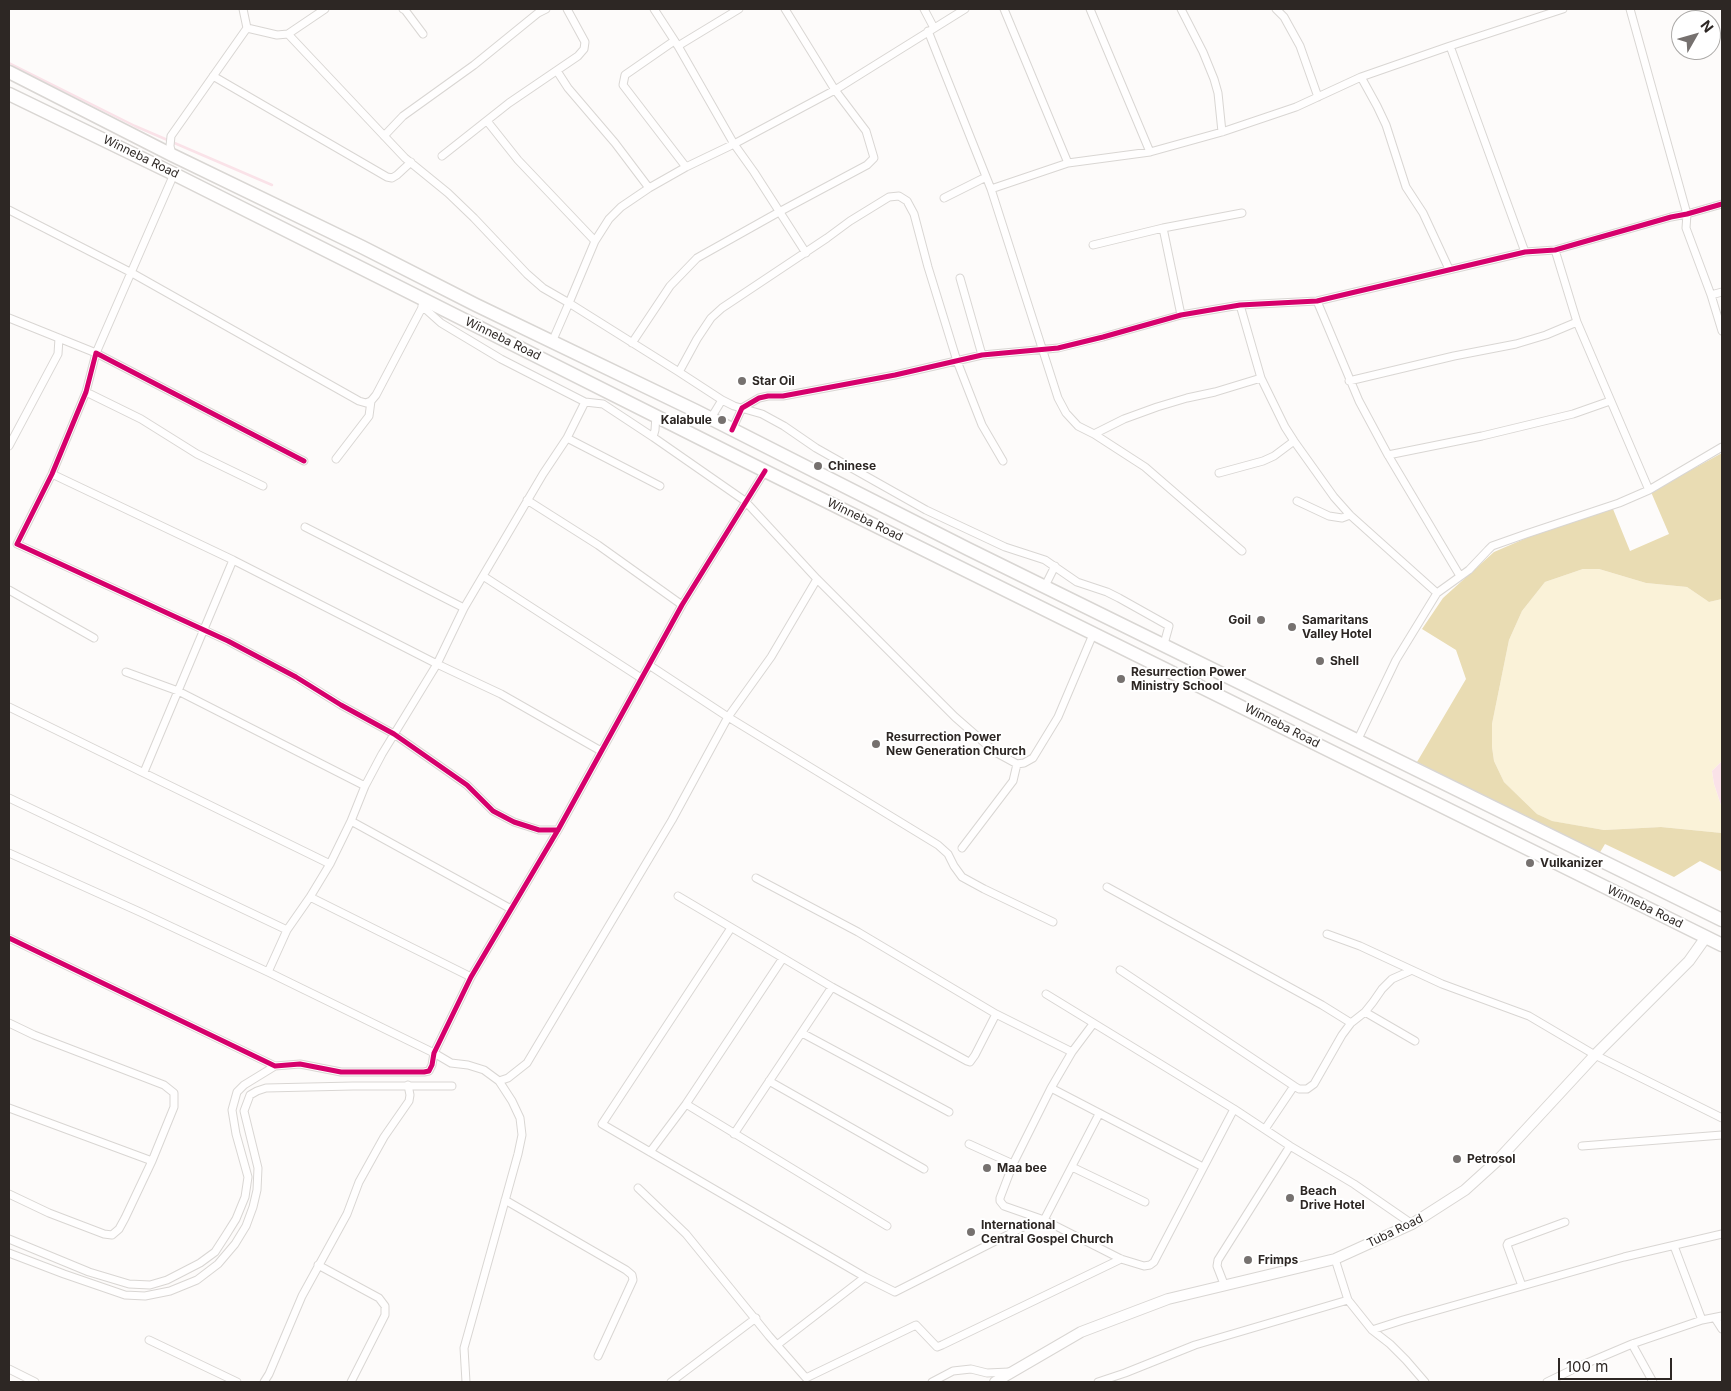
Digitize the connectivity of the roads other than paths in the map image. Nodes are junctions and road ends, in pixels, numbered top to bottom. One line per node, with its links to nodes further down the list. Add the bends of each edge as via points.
1 (243, 9): 17 (street)
2 (324, 9): 19 (street)
3 (403, 9): 20 (street)
4 (546, 9): 32 (street, via 403,116)
5 (567, 9): 23 (street, via 585,42 584,49)
6 (654, 9): 21 (street)
7 (738, 9): 21 (street)
8 (785, 9): 27 (street)
9 (924, 9): 18 (street)
10 (965, 9): 18 (street)
11 (1004, 9): 38 (street)
12 (1090, 9): 34 (street)
13 (1181, 9): 31 (street, via 1214,79)
14 (1276, 9): 29 (street, via 1300,46)
15 (1563, 9): 22 (street)
16 (1630, 9): 49 (street)
17 (247, 28): 19 (street, via 277,35); 25 (street)
18 (931, 30): 27 (street); 41 (street)
19 (288, 34): 32 (street)
20 (422, 34)
21 (676, 43): 33 (street); 39 (street, via 625,75 623,85)
22 (1450, 46): 26 (street); 54 (street)
23 (557, 71): 30 (street); 42 (street)
24 (9, 72): 35 (highway, Winneba Road)
25 (213, 76): 35 (street, via 171,136); 37 (street, via 387,177 397,175)
26 (1361, 78): 29 (street); 56 (street, via 1386,125 1406,187 1423,213)
27 (835, 90): 33 (street); 47 (street, via 866,132 874,158 867,165)
28 (9, 94): 40 (highway, Winneba Road)
29 (1318, 98): 31 (street)
30 (487, 121): 36 (street); 51 (street, via 518,160)
31 (1222, 132): 34 (street)
32 (384, 136): 37 (street)
33 (734, 144): 39 (street); 47 (street)
34 (1150, 152): 38 (street)
35 (172, 155): 64 (highway, Winneba Road)
36 (442, 156)
37 (411, 162): 63 (street, via 474,218 527,274)
38 (1068, 163): 43 (street)
39 (686, 167): 42 (street)
40 (174, 174): 57 (street); 62 (highway, Winneba Road)
41 (986, 177): 43 (street); 44 (street)
42 (649, 188): 51 (street, via 621,207)
43 (991, 189): 74 (street)
44 (944, 198)
45 (1722, 204): 49 (street)
46 (9, 210): 57 (street)
47 (779, 212): 55 (street); 73 (street, via 696,258 670,286)
48 (1242, 213): 50 (street)
49 (1687, 214): 53 (street); 60 (street, via 1686,228)
50 (1163, 228): 52 (street); 66 (street)
51 (595, 241): 63 (street)
52 (1093, 245)
53 (1555, 250): 54 (street); 69 (street)
54 (1525, 252): 56 (street)
55 (806, 253): 77 (street, via 890,197 899,196 906,201 914,214); 78 (street, via 711,318)
56 (1449, 269): 61 (street)
57 (132, 273): 75 (street); 84 (street, via 359,401)
58 (960, 278): 76 (street)
59 (1722, 292): 60 (street)
60 (1711, 295): 70 (street)
61 (1317, 300): 65 (street); 80 (street)
62 (424, 303): 68 (highway, Winneba Road); 84 (street); 85 (street, via 441,323 500,359)
63 (569, 303): 72 (street); 73 (street)
64 (476, 305): 68 (highway, via 472,315); 72 (highway, Winneba Road)
65 (1240, 305): 66 (street); 79 (street)
66 (1181, 315): 74 (street)
67 (9, 318): 71 (street)
68 (465, 320): 87 (highway, Winneba Road)
69 (1577, 322): 80 (street, via 1546,336 1516,344); 83 (street)
70 (1722, 331)
71 (59, 338): 75 (street); 94 (street, via 58,354)
72 (552, 342): 88 (highway, Winneba Road)
73 (632, 343): 78 (street)
74 (1043, 350): 76 (street); 90 (street, via 1066,413 1078,426)
75 (96, 353): 81 (street); 99 (street)
76 (982, 355): 77 (street)
77 (957, 361): 86 (street, via 784,396 768,396); 98 (street, via 982,425)
78 (679, 372): 82 (street)
79 (1261, 378): 90 (street, via 1157,407); 93 (street)
80 (1349, 381): 96 (street)
81 (86, 392): 102 (street); 103 (street, via 141,419 197,454)
82 (722, 400): 86 (street); 88 (street)
83 (1610, 400): 96 (street, via 1573,414); 105 (street)
84 (371, 402): 97 (street, via 369,416)
85 (585, 402): 91 (street, via 603,404); 92 (street)
86 (742, 408): 89 (street); 109 (street, via 784,426 816,448)
87 (656, 415): 91 (street); 100 (highway, Winneba Road)
88 (711, 418): 89 (highway, Winneba Road)
89 (732, 430): 111 (highway, Winneba Road)
90 (1094, 434): 113 (street, via 1145,467)
91 (653, 437): 107 (street)
92 (567, 438): 104 (street); 106 (street)
93 (1294, 441): 101 (street, via 1263,461); 110 (street)
94 (9, 446)
95 (1722, 447): 105 (street)
96 (1388, 455): 117 (street)
97 (336, 459)
98 (1003, 461)
99 (304, 462)
100 (765, 471): 107 (street); 125 (highway, Winneba Road)
101 (1218, 473)
102 (52, 474): 114 (street); 124 (street, via 17,544)
103 (263, 486)
104 (660, 486)
105 (1649, 490): 117 (street, via 1619,504 1492,546)
106 (527, 500): 116 (street); 122 (street, via 598,545)
107 (745, 502): 118 (street); 122 (street)
108 (1297, 502): 110 (street, via 1329,516 1342,518)
109 (926, 510): 111 (street); 115 (street, via 1004,547)
110 (1350, 515): 121 (street)
111 (920, 525): 119 (highway, Winneba Road)
112 (305, 527): 123 (street)
113 (1242, 551)
114 (233, 560): 124 (street); 128 (street)
115 (1056, 566): 119 (street); 127 (street, via 1077,582 1107,592 1169,626)
116 (483, 576): 123 (street); 131 (street)
117 (1460, 576): 121 (street)
118 (817, 579): 134 (street, via 771,657); 138 (street, via 955,717 995,752)
119 (1045, 586): 127 (highway, Winneba Road)
120 (9, 590): 126 (street)
121 (1437, 593): 136 (street, via 1396,660)
122 (682, 605): 129 (street)
123 (464, 608): 128 (street)
124 (204, 630): 132 (street); 135 (street, via 296,677)
125 (1094, 632): 138 (street, via 1058,717 1033,758); 142 (highway, Winneba Road)
126 (94, 638)
127 (1164, 644): 136 (highway, Winneba Road)
128 (437, 664): 135 (street); 137 (street, via 501,694)
129 (648, 665): 131 (street); 134 (street)
130 (126, 672): 132 (street)
131 (641, 678): 137 (street)
132 (178, 691): 140 (street); 141 (street)
133 (9, 707): 140 (street)
134 (728, 717): 155 (street, via 938,845 962,876); 180 (street, via 672,820 527,1063)
135 (394, 734): 141 (street); 145 (street, via 467,785 493,811 539,830)
136 (1358, 739): 139 (highway, Winneba Road)
137 (600, 751): 145 (street)
138 (1017, 764): 146 (street, via 1013,781)
139 (1413, 768): 142 (highway); 154 (highway, Winneba Road)
140 (144, 772): 148 (street)
141 (365, 786): 144 (street)
142 (1404, 787): 159 (highway, Winneba Road)
143 (9, 798): 157 (street)
144 (351, 821): 148 (street); 153 (street)
145 (558, 830): 153 (street)
146 (962, 848)
147 (9, 853): 165 (street)
148 (330, 864): 152 (street)
149 (756, 878): 170 (street, via 858,932)
150 (1108, 887): 172 (street)
151 (678, 896): 156 (street)
152 (310, 897): 157 (street); 166 (street)
153 (511, 909): 166 (street)
154 (1722, 920)
155 (1053, 922)
156 (731, 928): 162 (street); 198 (street, via 602,1124)
157 (287, 930): 165 (street)
158 (1327, 934): 164 (street)
159 (1706, 937): 161 (highway, Winneba Road); 178 (street, Tuba Road, via 1689,961)
160 (9, 938): 179 (street)
161 (1722, 945)
162 (783, 958): 167 (street); 186 (street)
163 (1120, 970): 184 (street)
164 (1410, 971): 169 (street, via 1392,979); 178 (street, via 1529,1016)
165 (268, 972): 176 (street)
166 (471, 977): 176 (street)
167 (832, 987): 170 (street, via 970,1062); 174 (street)
168 (1046, 994): 173 (street)
169 (1365, 1012): 172 (street); 175 (street)
170 (996, 1014): 177 (street)
171 (9, 1023): 199 (street, via 164,1085 174,1093 174,1107)
172 (1351, 1023): 184 (street, via 1314,1084 1307,1089)
173 (1093, 1024): 177 (street); 188 (street)
174 (802, 1033): 181 (street); 189 (street)
175 (1415, 1041)
176 (434, 1052): 179 (street, via 432,1065 424,1072 341,1072 300,1064); 180 (street, via 451,1063 468,1064 484,1070)
177 (1072, 1052): 185 (street)
178 (1595, 1055): 191 (street); 210 (street, Tuba Road, via 1480,1177)
179 (275, 1066): 213 (street, via 237,1092 232,1110 248,1177 245,1197 226,1236 215,1252 200,1264 150,1285 129,1284 89,1272)
180 (499, 1081): 206 (street, via 520,1118 522,1135)
181 (769, 1081): 193 (street); 203 (street)
182 (408, 1086): 183 (street); 215 (street, via 266,1088 250,1095 244,1111 258,1168 253,1207 235,1244 218,1264 197,1280 145,1296 125,1295); 218 (street, via 409,1101 359,1182 347,1214)
183 (452, 1086)
184 (1294, 1086): 192 (street)
185 (1051, 1088): 190 (street); 200 (street)
186 (686, 1104): 193 (street); 198 (street)
187 (9, 1108): 199 (street)
188 (1234, 1109): 192 (street); 202 (street)
189 (949, 1112)
190 (1099, 1114): 201 (street); 202 (street)
191 (1722, 1118)
192 (1266, 1129): 196 (street)
193 (734, 1134): 211 (street)
194 (1722, 1135): 197 (street)
195 (969, 1144): 200 (street)
196 (1290, 1146): 210 (street); 220 (street, via 1218,1260 1216,1266)
197 (1582, 1146)
198 (650, 1152): 219 (street)
199 (152, 1161): 205 (street, via 119,1229 112,1234 104,1234)
200 (1013, 1164): 208 (street, via 1000,1198 1001,1204)
201 (1072, 1167): 207 (street); 208 (street)
202 (1203, 1167): 217 (street, via 1154,1262 1144,1266)
203 (924, 1169)
204 (638, 1188): 224 (street, via 686,1234)
205 (9, 1194)
206 (505, 1200): 231 (street, via 632,1275 633,1280); 238 (street, via 464,1348)
207 (1145, 1202)
208 (1041, 1219): 217 (street); 219 (street, via 895,1292)
209 (1565, 1222): 221 (street, via 1508,1243)
210 (1412, 1224): 216 (street, Tuba Road)
211 (888, 1226)
212 (1722, 1234): 214 (street)
213 (9, 1239)
214 (1674, 1246): 221 (street); 225 (street)
215 (9, 1252)
216 (1334, 1258): 220 (street, Tuba Road, via 1286,1272); 222 (street)
217 (1122, 1259): 230 (street, via 942,1346 937,1347 916,1324 806,1378)
218 (318, 1265): 236 (street); 237 (street, via 378,1298 384,1306 386,1315)
219 (865, 1277): 230 (street)
220 (1224, 1284): 233 (street, Tuba Road, via 1168,1299 1081,1332)
221 (1522, 1286): 227 (street)
222 (1348, 1300): 227 (street); 242 (street, via 1196,1345)
223 (1718, 1317): 225 (street); 226 (street)
224 (756, 1318): 230 (street); 239 (street)
225 (1702, 1320): 229 (street)
226 (1722, 1329)
227 (1372, 1330): 243 (street, via 1390,1344)
228 (149, 1340): 235 (street)
229 (1632, 1344): 244 (street); 245 (street)
230 (777, 1345)
231 (598, 1356)
232 (9, 1369): 234 (street)
233 (1010, 1372): 240 (street, via 953,1371); 241 (street, Tuba Road)
234 (36, 1382)
235 (237, 1382)
236 (264, 1382)
237 (351, 1382)
238 (466, 1382)
239 (671, 1382)
240 (932, 1382)
241 (995, 1382)
242 (1098, 1382)
243 (1425, 1382)
244 (1547, 1382)
245 (1653, 1382)

